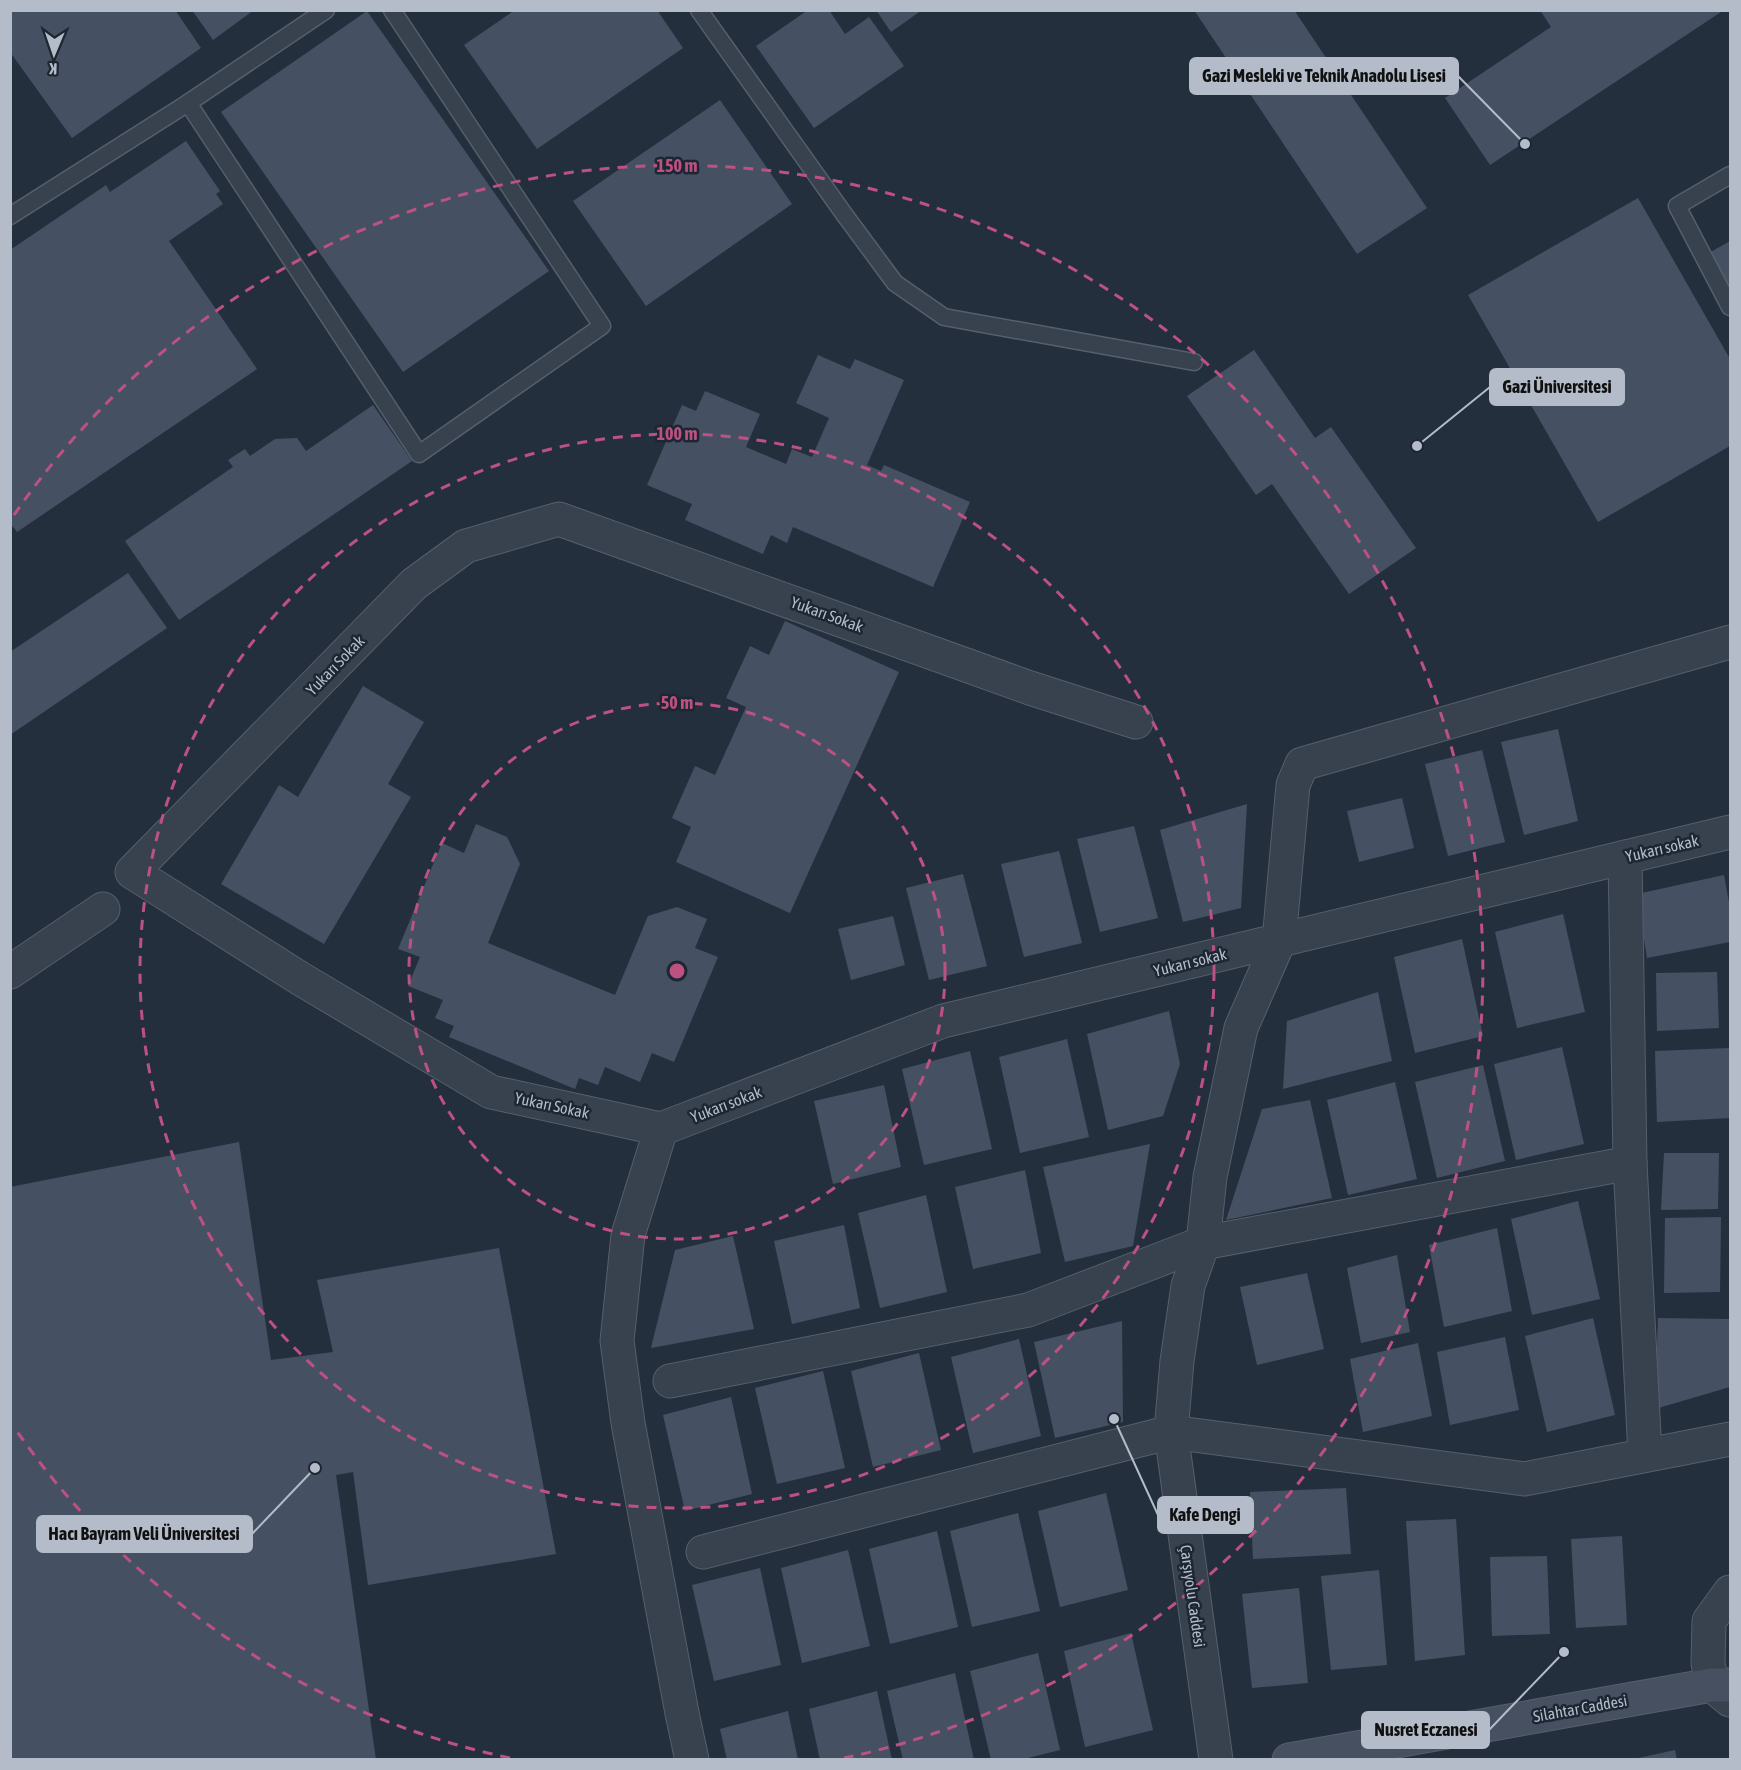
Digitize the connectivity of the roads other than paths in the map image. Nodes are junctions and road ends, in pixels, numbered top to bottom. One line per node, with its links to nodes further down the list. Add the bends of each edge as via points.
1 (326, 10): 4 (lane)
2 (392, 10): 4 (lane, via 602,326 419,454)
3 (699, 10): 8 (lane, via 895,283 944,317)
4 (188, 103): 6 (lane)
5 (1731, 175): 7 (lane, via 1677,206)
6 (10, 216)
7 (1731, 307)
8 (1194, 362)
9 (1731, 642): 14 (street, Çarşıyolu Caddesi, via 1302,764 1293,785)
10 (1136, 722): 16 (street, Yukarı Sokak, via 1019,684 560,519 466,546 414,584 132,872 491,1092)
11 (1731, 832): 12 (street, Yukarı sokak)
12 (1625, 857): 14 (street, Yukarı sokak); 17 (street)
13 (103, 909): 15 (street)
14 (1279, 941): 16 (street, Yukarı sokak, via 943,1021); 18 (street, Çarşıyolu Caddesi, via 1240,1028 1210,1177)
15 (10, 972)
16 (661, 1129): 26 (street, via 628,1235 617,1341 630,1435)
17 (1629, 1163): 18 (street); 22 (street)
18 (1203, 1243): 19 (street, via 1028,1310); 20 (street, Çarşıyolu Caddesi, via 1188,1286)
19 (670, 1381)
20 (1171, 1432): 22 (street, via 1524,1479); 23 (street); 27 (street, Çarşıyolu Caddesi)
21 (1731, 1439): 22 (street)
22 (1646, 1455)
23 (703, 1552)
24 (1731, 1592): 25 (street, via 1709,1621 1707,1663)
25 (1724, 1690): 28 (main road, Silahtar Caddesi)
26 (692, 1760)
27 (1216, 1760)
28 (1288, 1760)

